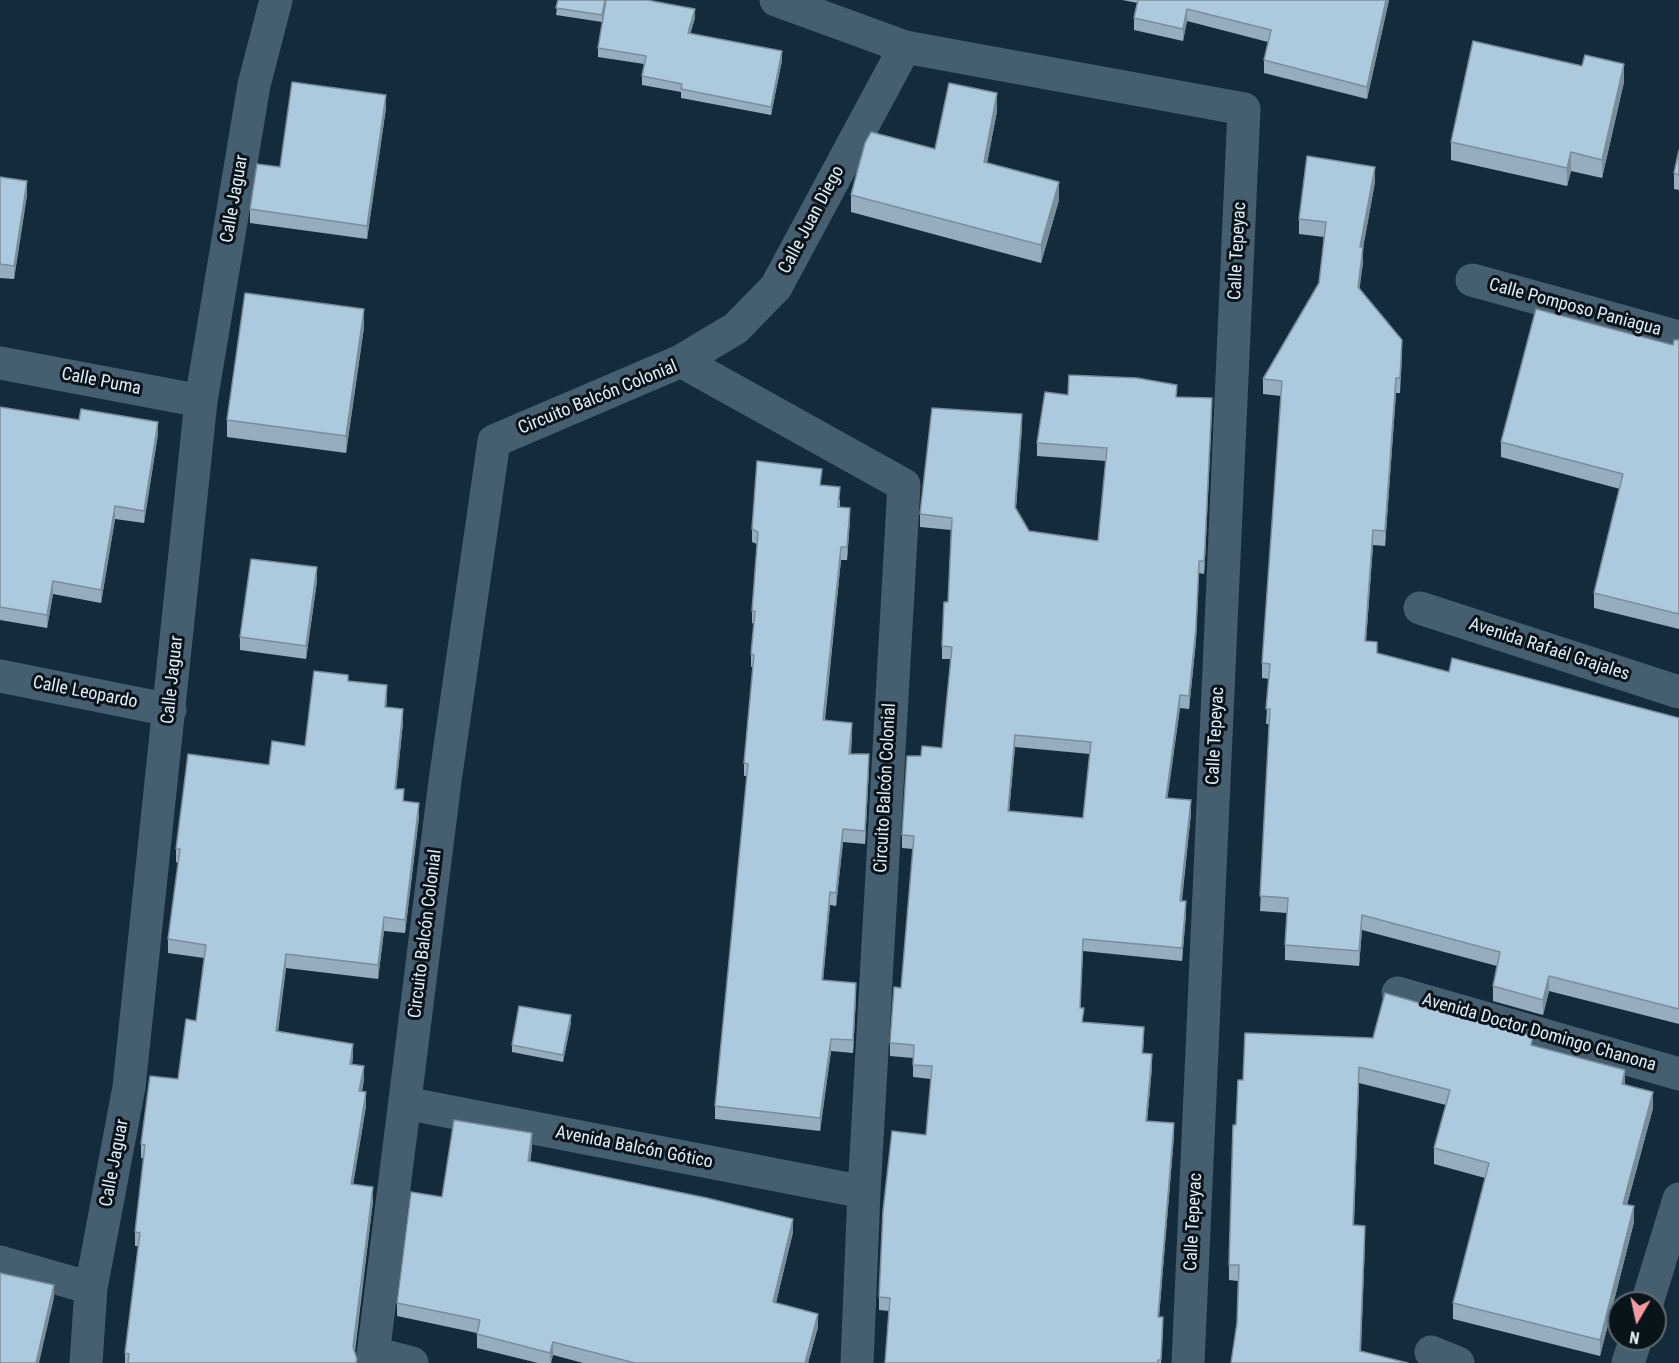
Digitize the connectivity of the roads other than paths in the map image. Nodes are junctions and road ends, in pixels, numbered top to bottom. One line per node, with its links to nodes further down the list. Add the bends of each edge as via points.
1 (276, 0): 8 (street, Calle Jaguar, via 254,85)
2 (776, 0): 3 (street)
3 (905, 47): 6 (street, Calle Juan Diego, via 776,287 736,328); 25 (street, Calle Tepeyac, via 1244,109)
4 (1472, 280): 5 (street, Calle Pomposo Paniagua)
5 (1679, 337)
6 (681, 361): 15 (street, Circuito Balcón Colonial, via 494,441 445,781); 16 (street, Circuito Balcón Colonial, via 904,485)
7 (0, 363): 8 (street, Calle Puma)
8 (201, 401): 12 (street, Calle Jaguar)
9 (1420, 608): 11 (street, Avenida Rafaél Grajales)
10 (0, 676): 12 (street, Calle Leopardo)
11 (1679, 692)
12 (170, 710): 19 (street, Calle Jaguar, via 129,1087)
13 (1398, 993): 14 (street, Avenida Doctor Domingo Chanona)
14 (1679, 1074)
15 (405, 1103): 16 (street, Avenida Balcón Gótico); 21 (street, Circuito Balcón Colonial)
16 (864, 1192): 24 (street, Circuito Balcón Colonial)
17 (1679, 1199): 20 (street)
18 (0, 1262): 19 (street)
19 (91, 1288): 22 (street, Calle Jaguar)
20 (1651, 1291)
21 (373, 1358): 23 (street)
22 (86, 1363)
23 (412, 1363)
24 (857, 1363)
25 (1188, 1363)

